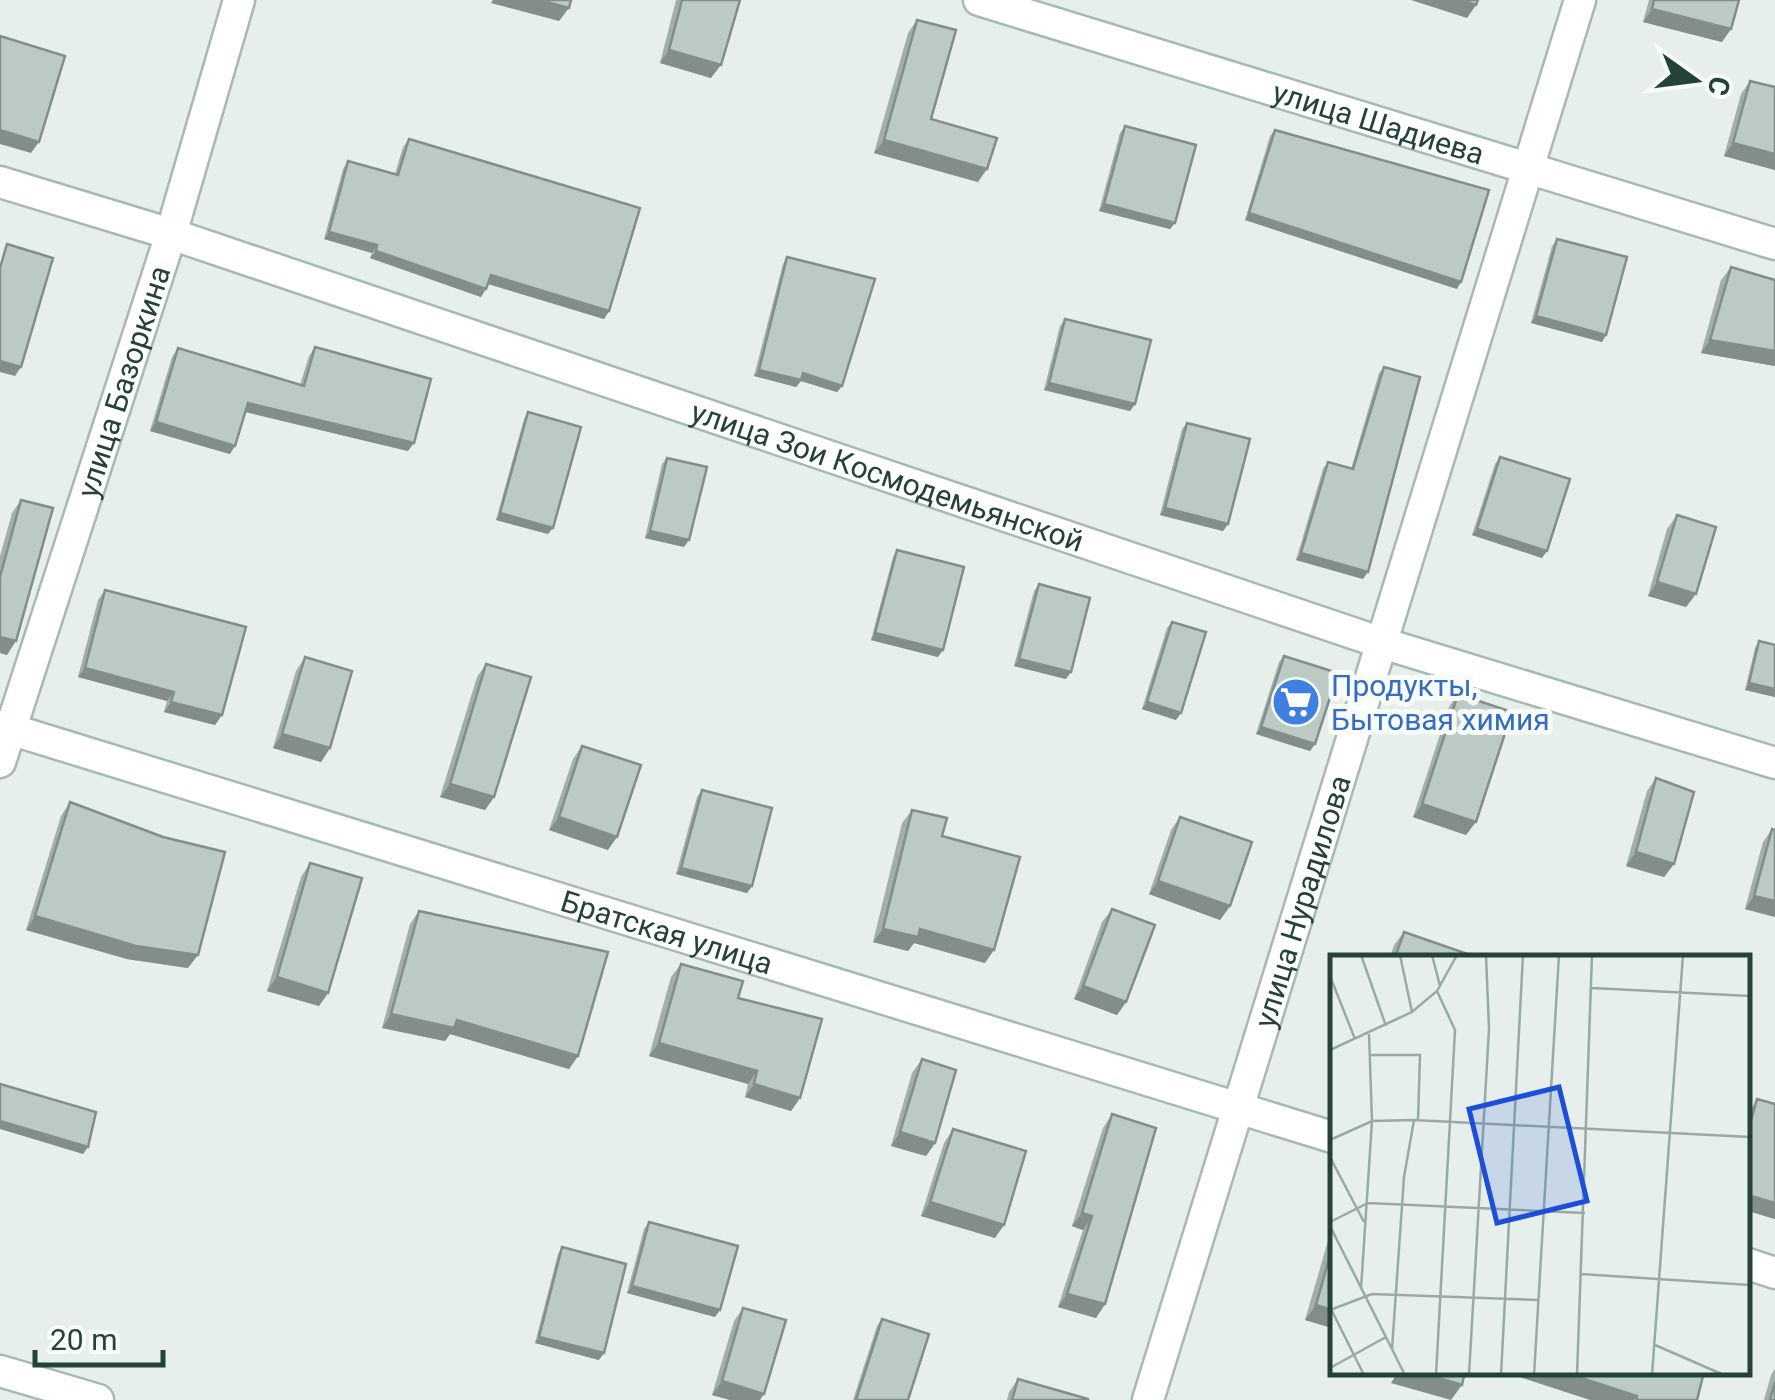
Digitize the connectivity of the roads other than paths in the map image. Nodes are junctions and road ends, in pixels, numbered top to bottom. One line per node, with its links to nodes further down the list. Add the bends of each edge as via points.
1 (238, 0): 6 (street, улица Базоркина)
2 (979, 0): 4 (street, улица Шадиева)
3 (1580, 0): 4 (street, улица Нурадилова)
4 (1527, 168): 7 (street, улица Шадиева); 8 (street, улица Нурадилова)
5 (0, 182): 6 (street, улица Зои Космодемьянской)
6 (172, 234): 8 (street, улица Зои Космодемьянской); 9 (street, улица Базоркина)
7 (1775, 244)
8 (1382, 644): 11 (street, улица Зои Космодемьянской); 12 (street, улица Нурадилова)
9 (5, 727): 10 (street, улица Базоркина); 12 (street, Братская улица)
10 (0, 762)
11 (1775, 763)
12 (1239, 1108): 13 (street, Братская улица); 18 (street, улица Нурадилова)
13 (1330, 1136)
14 (1750, 1265): 15 (street)
15 (1775, 1273)
16 (0, 1371): 17 (street)
17 (98, 1400)
18 (1148, 1400)

